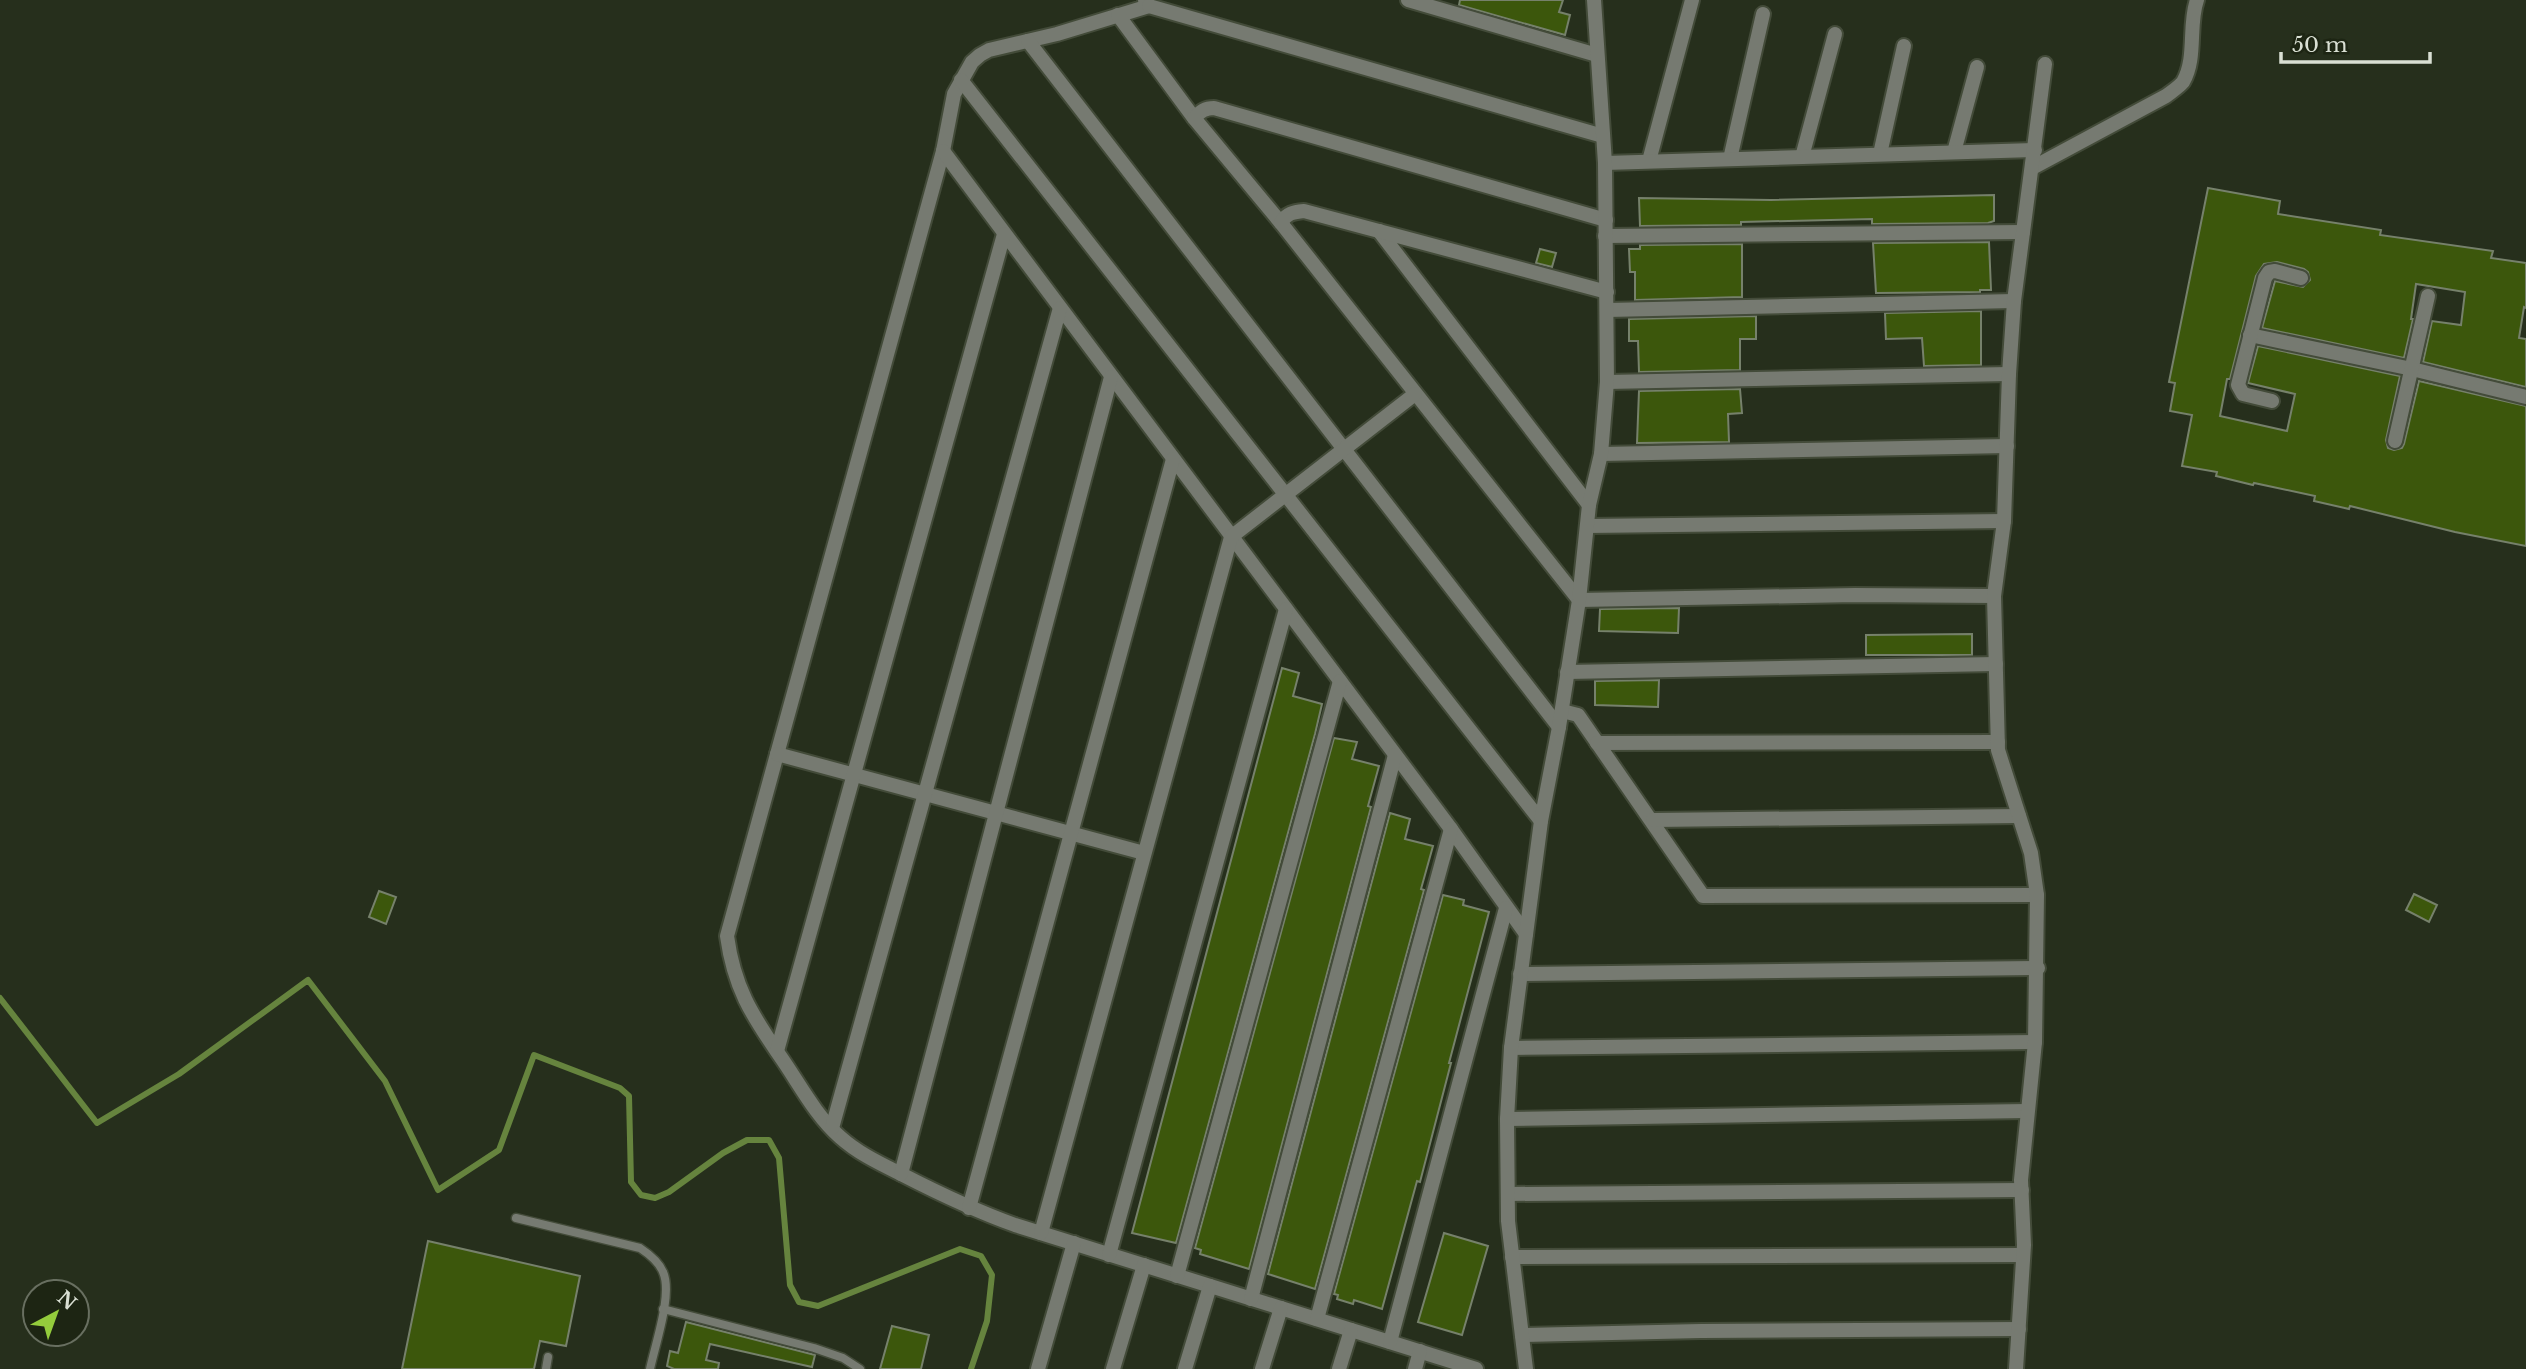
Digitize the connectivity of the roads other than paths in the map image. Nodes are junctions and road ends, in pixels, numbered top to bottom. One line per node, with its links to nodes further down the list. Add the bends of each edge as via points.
1 (1408, 0): 11 (street)
2 (1594, 0): 11 (street)
3 (1692, 0): 23 (street)
4 (2197, 0): 25 (street, via 2183,82 2166,96)
5 (1147, 3): 7 (street); 16 (street)
6 (1763, 14): 22 (street)
7 (1118, 15): 9 (street); 15 (street)
8 (1835, 34): 21 (street)
9 (1028, 41): 14 (street, via 989,50 972,62); 48 (street)
10 (1904, 46): 20 (street)
11 (1597, 55): 16 (street)
12 (2045, 64): 17 (street)
13 (1977, 67): 19 (street)
14 (961, 80): 18 (street); 51 (street)
15 (1194, 118): 26 (street, via 1214,108); 27 (street)
16 (1603, 136): 24 (street)
17 (2035, 150): 19 (street); 25 (street)
18 (943, 151): 30 (street); 66 (street)
19 (1954, 152): 20 (street)
20 (1880, 154): 21 (street)
21 (1802, 157): 22 (street)
22 (1730, 159): 23 (street)
23 (1649, 161): 24 (street)
24 (1605, 163): 26 (street)
25 (2032, 168): 29 (street)
26 (1606, 219): 31 (street)
27 (1281, 223): 28 (street, via 1286,216 1304,211); 43 (street)
28 (1379, 232): 33 (street); 52 (street)
29 (2023, 232): 31 (street); 35 (street)
30 (1004, 234): 36 (street); 68 (street)
31 (1605, 236): 33 (street)
32 (2301, 278): 38 (street, via 2269,272)
33 (1607, 292): 37 (street)
34 (2428, 296): 39 (street)
35 (2014, 301): 37 (street); 40 (street)
36 (1060, 308): 41 (street); 69 (street)
37 (1607, 310): 42 (street)
38 (2250, 335): 39 (street); 45 (street, via 2239,390)
39 (2412, 369): 44 (street); 46 (street)
40 (2009, 374): 42 (street); 47 (street)
41 (1111, 377): 50 (street); 70 (street)
42 (1607, 382): 49 (street)
43 (1415, 394): 48 (street); 57 (street)
44 (2526, 397)
45 (2273, 401)
46 (2395, 441)
47 (2007, 446): 49 (street); 53 (street)
48 (1345, 449): 51 (street); 63 (street)
49 (1601, 454): 52 (street)
50 (1173, 459): 55 (street); 75 (street)
51 (1286, 495): 55 (street); 73 (street)
52 (1589, 505): 54 (street)
53 (2004, 521): 54 (street); 56 (street)
54 (1587, 526): 57 (street)
55 (1231, 537): 58 (street); 76 (street)
56 (1994, 596): 57 (street); 59 (street)
57 (1579, 600): 60 (street)
58 (1286, 609): 61 (street); 95 (street)
59 (1996, 664): 60 (street); 64 (street)
60 (1567, 672): 62 (street)
61 (1340, 681): 67 (street); 99 (street)
62 (1562, 711): 63 (street); 65 (street, via 1578,715)
63 (1559, 727): 73 (street)
64 (1998, 742): 65 (street); 71 (street)
65 (1597, 743): 72 (street)
66 (777, 754): 68 (street); 84 (street, via 727,936 741,993)
67 (1395, 755): 74 (street); 101 (street)
68 (853, 775): 69 (street); 84 (street)
69 (925, 794): 70 (street); 87 (street)
70 (996, 813): 75 (street); 88 (street)
71 (2019, 816): 72 (street); 77 (street)
72 (1653, 820): 77 (street, via 1703,896)
73 (1541, 821): 79 (street)
74 (1451, 829): 78 (street); 104 (street)
75 (1071, 833): 76 (street); 91 (street)
76 (1144, 853): 93 (street)
77 (2037, 895): 80 (street)
78 (1506, 908): 79 (street); 108 (street)
79 (1526, 934): 81 (street)
80 (2038, 968): 81 (street); 82 (street)
81 (1520, 974): 83 (street)
82 (2035, 1042): 83 (street); 85 (street)
83 (1511, 1048): 86 (street)
84 (777, 1051): 87 (street)
85 (2027, 1111): 86 (street); 89 (street)
86 (1507, 1119): 90 (street)
87 (832, 1128): 88 (street, via 864,1155)
88 (901, 1174): 91 (street)
89 (2022, 1190): 90 (street); 96 (street)
90 (1508, 1194): 97 (street)
91 (969, 1208): 93 (street)
92 (516, 1218): 103 (lane, via 640,1248 663,1270 668,1286)
93 (1041, 1234): 94 (street)
94 (1074, 1243): 95 (street); 114 (street)
95 (1110, 1255): 98 (street)
96 (2023, 1255): 97 (street); 105 (street)
97 (1512, 1257): 107 (street)
98 (1144, 1265): 99 (street); 115 (street)
99 (1177, 1276): 100 (street)
100 (1210, 1286): 101 (street); 116 (street)
101 (1251, 1298): 102 (street)
102 (1281, 1308): 104 (street); 117 (street)
103 (663, 1309): 112 (lane); 113 (lane, via 814,1348)
104 (1317, 1319): 106 (street)
105 (2019, 1329): 107 (street); 122 (street)
106 (1351, 1330): 108 (street); 118 (street)
107 (1522, 1335): 121 (street)
108 (1390, 1342): 109 (street)
109 (1420, 1351): 119 (street); 120 (street)
110 (548, 1357): 111 (lane)
111 (545, 1369)
112 (650, 1369)
113 (860, 1369)
114 (1038, 1369)
115 (1113, 1369)
116 (1185, 1369)
117 (1262, 1369)
118 (1339, 1369)
119 (1415, 1369)
120 (1476, 1369)
121 (1525, 1369)
122 (2016, 1369)

